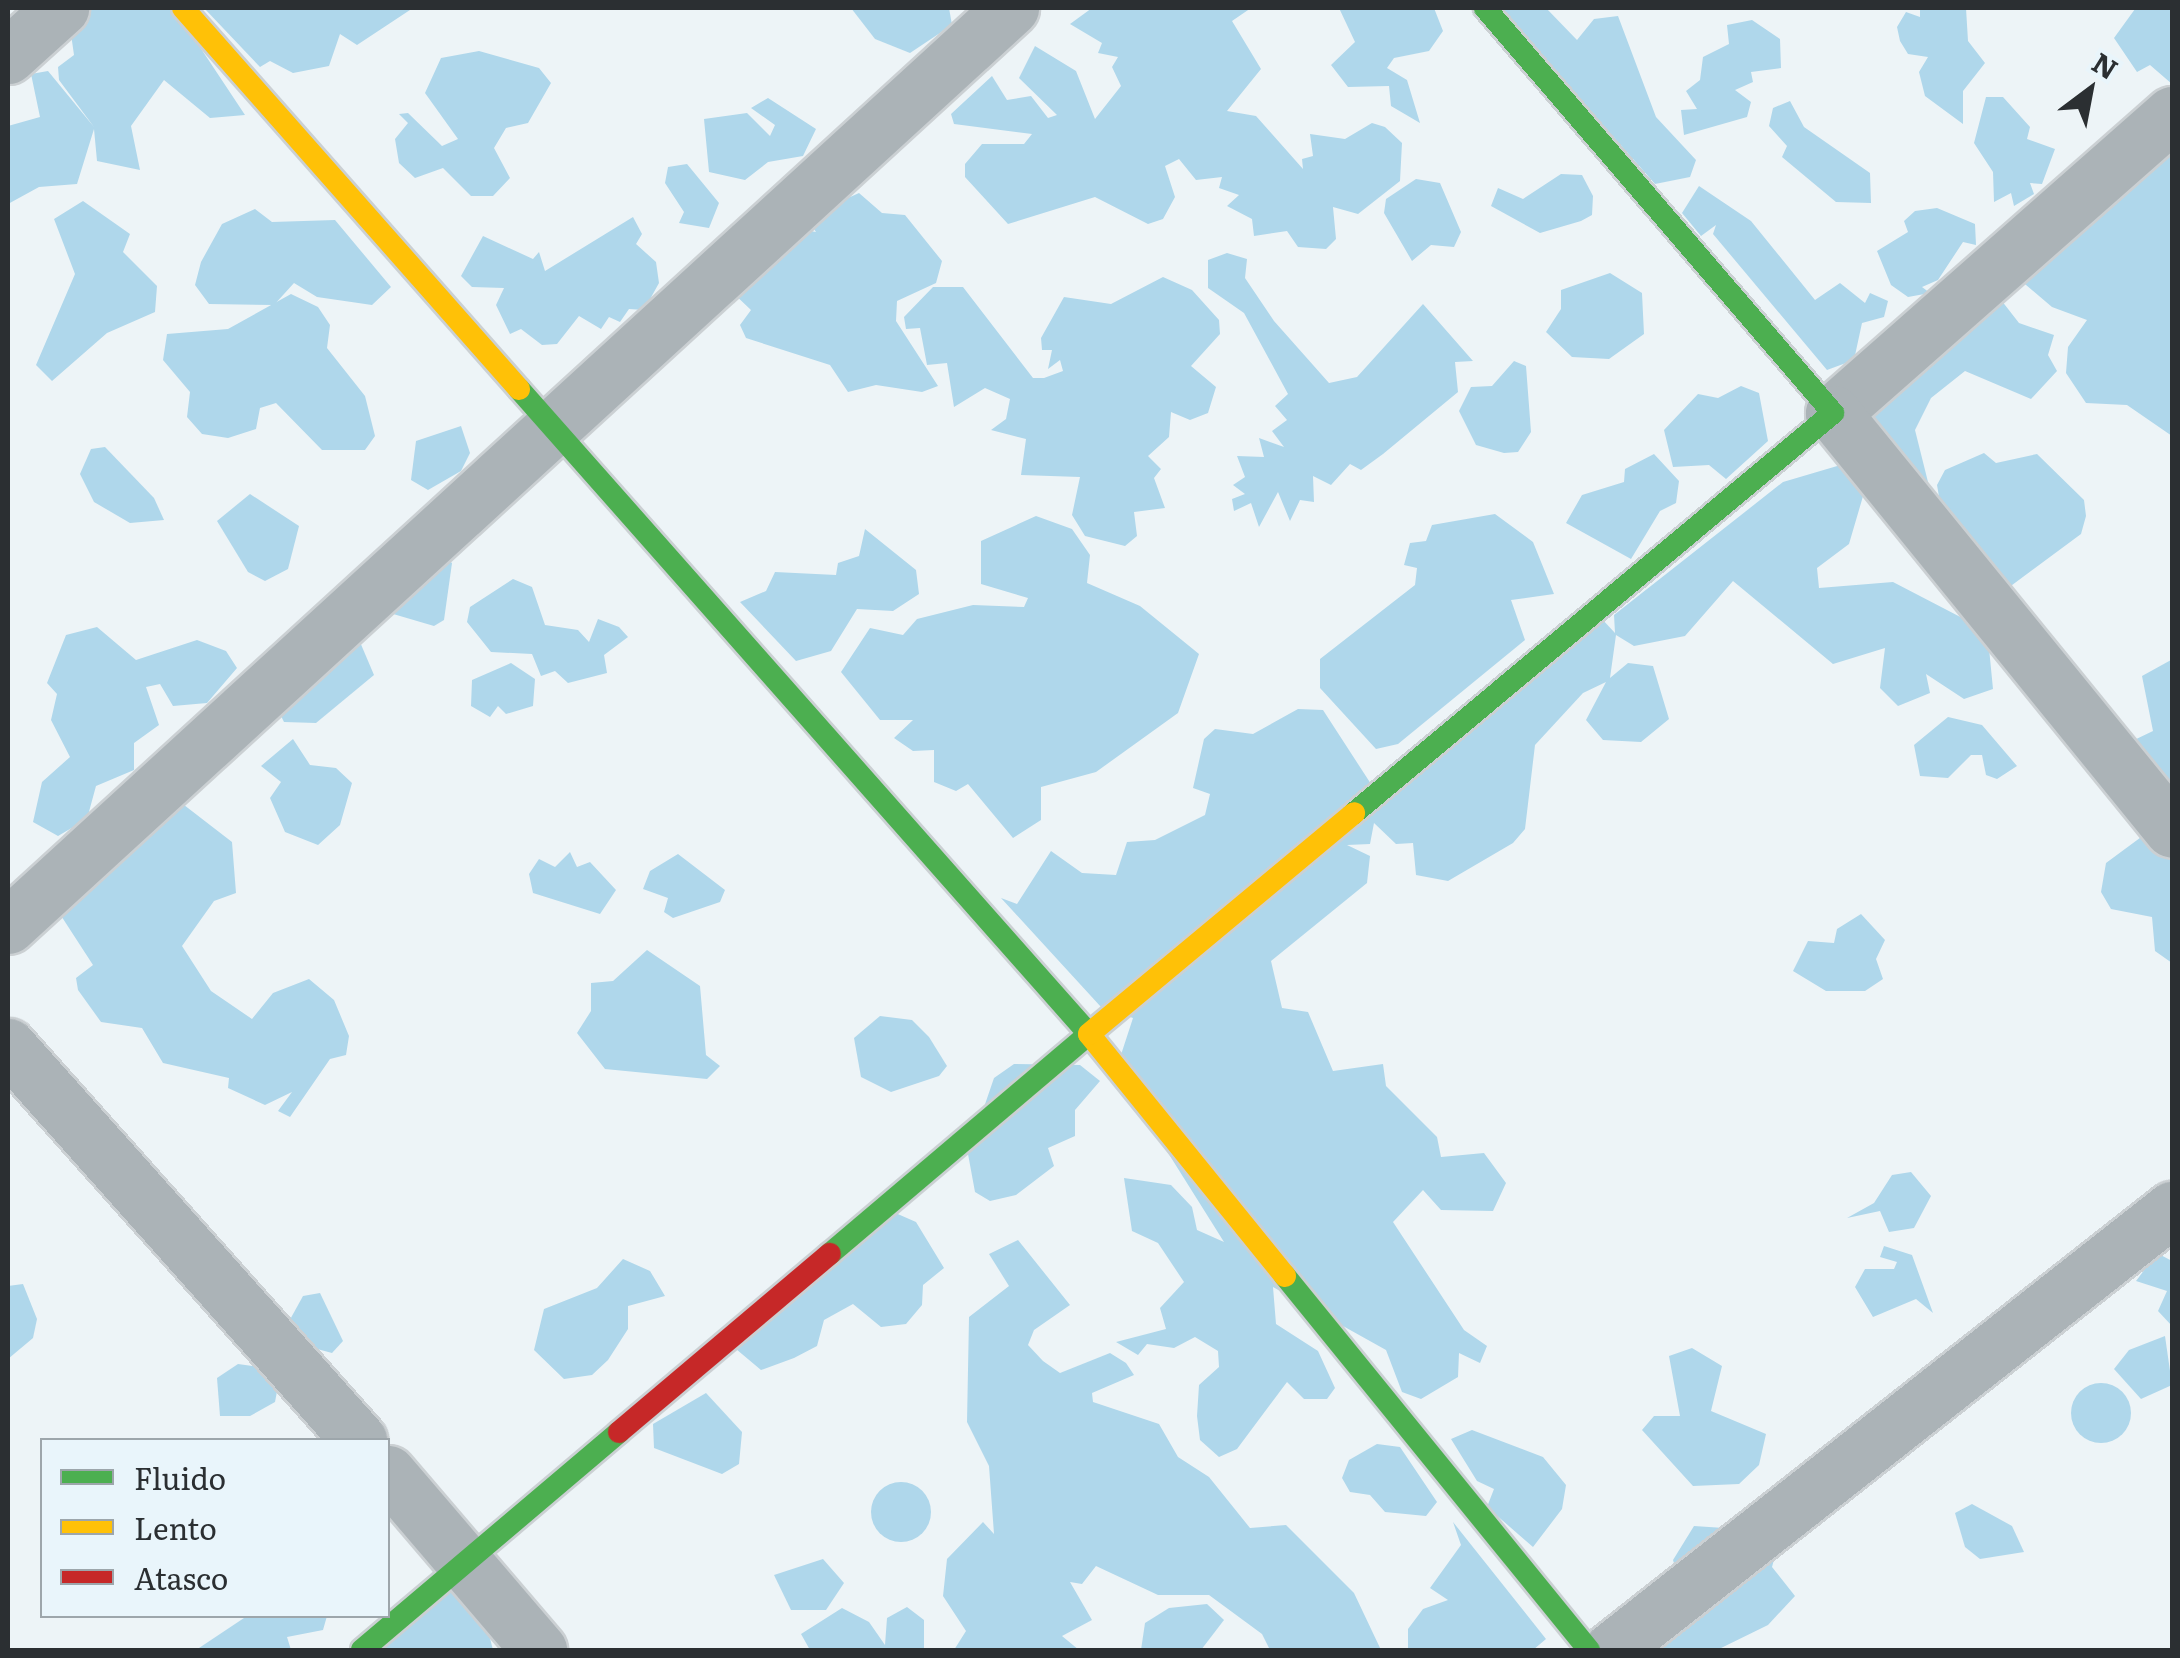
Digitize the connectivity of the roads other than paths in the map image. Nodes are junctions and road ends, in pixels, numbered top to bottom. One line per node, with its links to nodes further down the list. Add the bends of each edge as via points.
1 (61, 8): 5 (street)
2 (183, 8): 8 (street)
3 (1011, 8): 8 (street)
4 (1484, 8): 7 (street)
5 (8, 56)
6 (2172, 114): 7 (street)
7 (1833, 413): 9 (street); 11 (street)
8 (551, 432): 10 (street); 11 (street)
9 (2172, 830)
10 (8, 926)
11 (1088, 1034): 16 (street, via 632,1429); 19 (street)
12 (8, 1046): 14 (street)
13 (2172, 1210): 20 (street)
14 (357, 1438)
15 (390, 1475): 16 (street)
16 (462, 1559): 17 (street); 18 (street)
17 (362, 1650)
18 (539, 1650)
19 (1589, 1650)
20 (1611, 1650)

